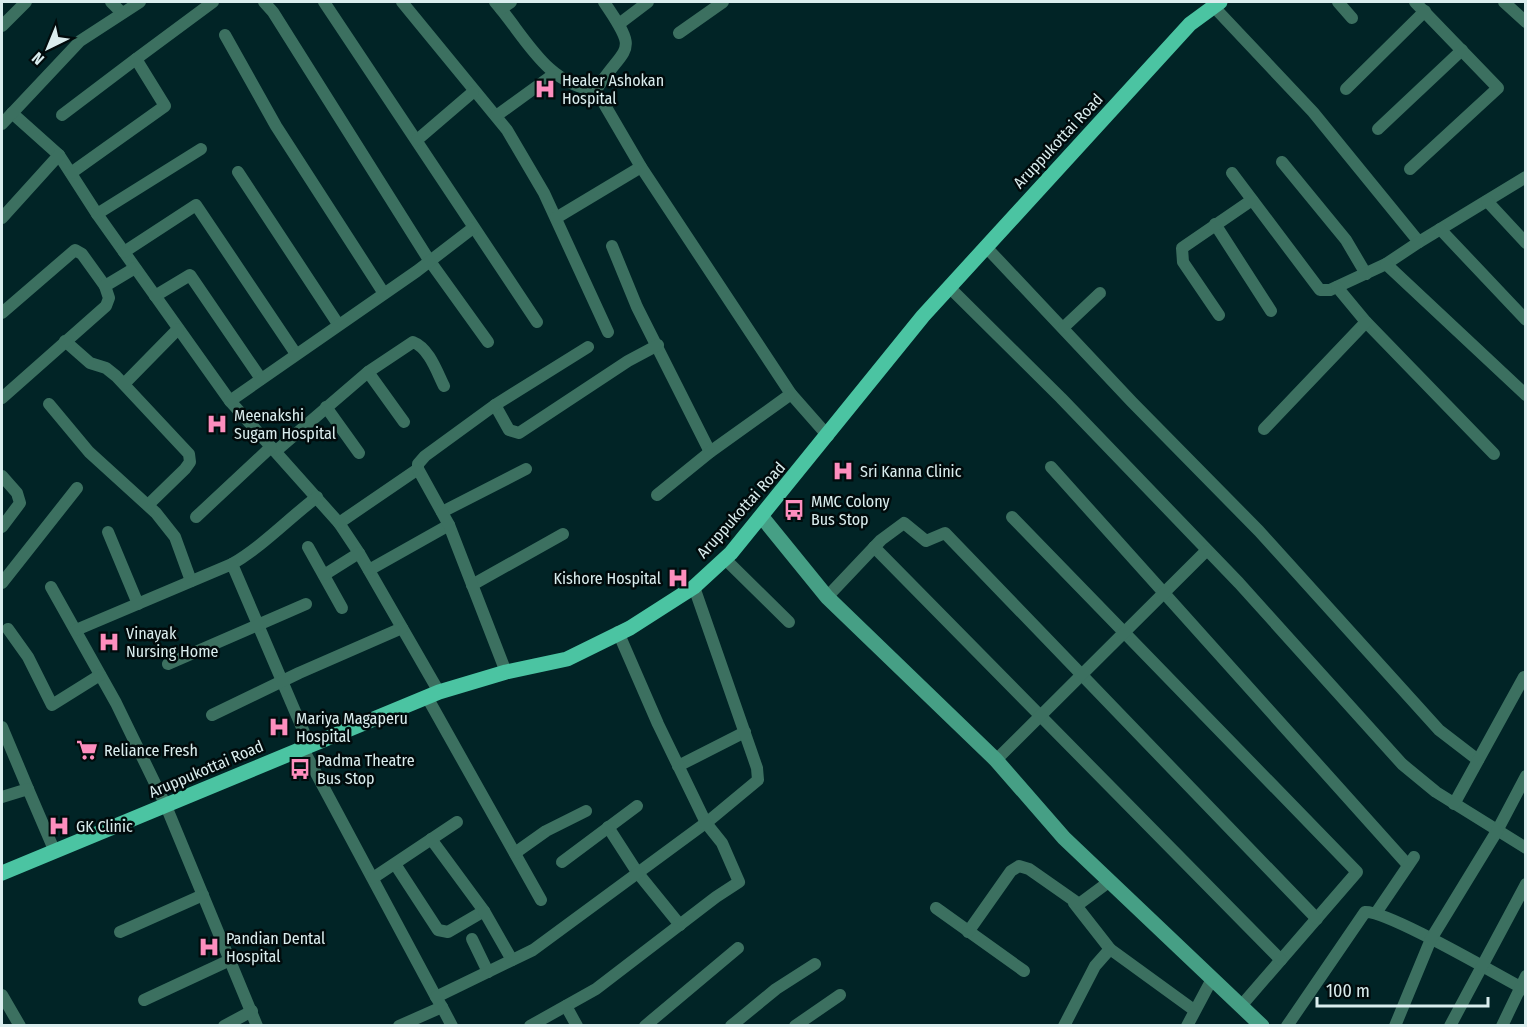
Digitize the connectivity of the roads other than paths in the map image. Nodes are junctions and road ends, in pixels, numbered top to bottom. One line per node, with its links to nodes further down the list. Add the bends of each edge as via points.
1 (25, 2): 21 (street)
2 (111, 2): 17 (street)
3 (140, 2): 17 (street)
4 (213, 2): 25 (street)
5 (324, 2): 35 (street)
6 (402, 2): 29 (street)
7 (604, 2): 20 (street)
8 (648, 2): 20 (street)
9 (723, 2): 22 (street)
10 (1338, 2): 18 (street)
11 (1415, 2): 16 (street)
12 (1504, 2): 19 (street)
13 (1212, 3): 53 (street, via 1313,112); 56 (main road, Aruppukottai Road)
14 (502, 4): 26 (street)
15 (269, 7): 58 (street)
16 (1425, 11): 24 (street); 27 (street)
17 (122, 14): 30 (street, via 80,41)
18 (1352, 18)
19 (1526, 22)
20 (619, 24): 28 (street, via 627,48)
21 (2, 26)
22 (679, 33)
23 (225, 35): 65 (street, via 276,126)
24 (1462, 50): 34 (street); 40 (street, via 1498,88)
25 (136, 59): 31 (street); 42 (street, via 165,106)
26 (554, 74): 28 (street, via 578,88); 32 (street)
27 (1346, 89)
28 (596, 90): 39 (street)
29 (473, 92): 32 (street); 35 (street)
30 (12, 113): 33 (street); 37 (street)
31 (62, 115)
32 (496, 116): 49 (street)
33 (2, 124)
34 (1378, 129)
35 (417, 140): 51 (street)
36 (201, 149): 47 (street)
37 (59, 155): 42 (street); 48 (street)
38 (1282, 162): 61 (street, via 1346,240)
39 (641, 167): 49 (street); 87 (street)
40 (1410, 169)
41 (238, 172): 74 (street)
42 (71, 173): 47 (street)
43 (1232, 173): 45 (street)
44 (1526, 177): 46 (street)
45 (1252, 200): 50 (street); 64 (street, via 1315,285 1324,291)
46 (1487, 201): 52 (street); 54 (street)
47 (97, 214): 57 (street)
48 (2, 218)
49 (556, 218): 77 (street)
50 (1215, 224): 68 (street); 70 (street, via 1185,244 1181,253)
51 (473, 228): 58 (street); 72 (street)
52 (1440, 229): 53 (street); 71 (street)
53 (1419, 242): 59 (street)
54 (1526, 243)
55 (612, 246): 80 (street, via 637,307)
56 (986, 247): 63 (main road, Aruppukottai Road); 75 (street)
57 (124, 252): 60 (street); 82 (street, via 196,205)
58 (429, 260): 65 (street); 79 (street)
59 (1386, 264): 61 (street); 88 (street)
60 (135, 268): 62 (street); 67 (street)
61 (1366, 274): 64 (street)
62 (105, 286): 69 (street, via 75,250); 78 (street, via 109,302)
63 (949, 287): 96 (main road, Aruppukottai Road); 120 (street)
64 (1337, 287): 73 (street)
65 (383, 292): 74 (street)
66 (1100, 294): 75 (street)
67 (155, 296): 76 (street); 84 (street, via 190,274)
68 (1271, 311)
69 (2, 313)
70 (1219, 315)
71 (1526, 320)
72 (537, 322)
73 (1366, 322): 95 (street); 100 (street)
74 (338, 324): 82 (street)
75 (1064, 327): 156 (street, via 1259,531 1439,730)
76 (178, 328): 85 (street); 90 (street)
77 (608, 332)
78 (66, 341): 85 (street, via 90,363 106,368); 89 (street)
79 (488, 342)
80 (658, 345): 93 (street, via 519,433 509,430); 98 (street)
81 (588, 347): 93 (street)
82 (296, 354): 84 (street)
83 (368, 372): 86 (street, via 413,342 433,364); 92 (street); 94 (street)
84 (261, 379): 90 (street)
85 (124, 384): 108 (street, via 185,447 190,458 185,469)
86 (444, 386)
87 (791, 394): 96 (street); 98 (street)
88 (1526, 395)
89 (2, 398)
90 (230, 401): 97 (street)
91 (48, 404): 108 (street, via 89,453)
92 (326, 407): 97 (street); 99 (street)
93 (489, 409): 102 (street, via 425,456)
94 (404, 422)
95 (1264, 429)
96 (828, 436): 110 (main road, Aruppukottai Road)
97 (274, 449): 107 (street); 112 (street)
98 (710, 452): 106 (street)
99 (359, 453)
100 (1494, 454)
101 (1051, 467): 131 (street)
102 (418, 469): 109 (street); 113 (street)
103 (525, 469): 109 (street)
104 (2, 476): 115 (street, via 17,493 20,503)
105 (77, 488): 127 (street)
106 (657, 495)
107 (317, 497): 113 (street); 123 (street, via 257,549)
108 (148, 505): 126 (street, via 175,537)
109 (442, 512): 114 (street)
110 (762, 517): 122 (main road, Aruppukottai Road); 132 (street)
111 (1012, 517): 142 (street)
112 (196, 518)
113 (339, 523): 121 (street)
114 (449, 525): 124 (street); 128 (street)
115 (2, 527)
116 (108, 532): 133 (street)
117 (563, 534): 128 (street)
118 (308, 547): 125 (street)
119 (874, 547): 132 (street); 146 (street, via 904,523 926,541 945,533); 151 (street)
120 (1206, 551): 131 (street); 161 (street, via 1402,764)
121 (359, 554): 124 (street); 125 (street)
122 (725, 559): 130 (main road, Aruppukottai Road); 136 (street)
123 (232, 564): 126 (street); 137 (street)
124 (369, 570): 138 (street)
125 (324, 575): 135 (street)
126 (191, 581): 133 (street)
127 (2, 583)
128 (472, 585): 144 (street)
129 (51, 587): 140 (street)
130 (694, 587): 141 (main road, Aruppukottai Road); 152 (street)
131 (1164, 592): 142 (street); 185 (street, via 1411,861)
132 (827, 597): 155 (street)
133 (138, 604): 140 (street)
134 (306, 604): 137 (street)
135 (342, 608)
136 (789, 622)
137 (259, 627): 143 (street); 148 (street)
138 (402, 628): 148 (street); 149 (street)
139 (8, 629): 145 (street, via 28,657 52,705)
140 (76, 630): 145 (street)
141 (618, 632): 144 (main road, Aruppukottai Road, via 567,658); 157 (street)
142 (1124, 632): 146 (street); 186 (street, via 1357,872)
143 (168, 664)
144 (506, 672): 149 (main road, Aruppukottai Road)
145 (100, 675): 162 (street)
146 (1082, 675): 151 (street); 186 (street)
147 (1524, 677): 156 (street)
148 (282, 682): 150 (street); 154 (street)
149 (433, 694): 154 (main road, Aruppukottai Road); 172 (street)
150 (212, 715)
151 (1040, 715): 155 (street); 196 (street)
152 (745, 732): 157 (street); 165 (street, via 758,780)
153 (3, 734): 159 (street)
154 (306, 745): 162 (main road, Aruppukottai Road); 177 (street)
155 (996, 760): 178 (street, via 1064,838)
156 (1478, 760): 161 (street)
157 (678, 766): 165 (street)
158 (1526, 776): 168 (street)
159 (28, 789): 160 (street); 171 (street)
160 (2, 797)
161 (1454, 804): 168 (street)
162 (166, 806): 171 (main road, Aruppukottai Road); 180 (street)
163 (637, 806): 167 (street)
164 (586, 811): 172 (street, via 546,831)
165 (709, 821): 175 (street); 187 (street, via 739,882)
166 (457, 822): 169 (street)
167 (608, 827): 173 (street); 175 (street)
168 (1497, 831): 170 (street); 191 (street)
169 (432, 839): 174 (street); 184 (street)
170 (1526, 848)
171 (55, 852): 176 (main road, Aruppukottai Road)
172 (515, 853): 181 (street)
173 (562, 862)
174 (395, 864): 177 (street); 184 (street, via 433,925 443,932)
175 (637, 872): 187 (street); 195 (street, via 533,950)
176 (2, 873)
177 (373, 878): 206 (street)
178 (1110, 881): 182 (street, via 1084,903); 201 (street)
179 (1526, 884): 198 (street)
180 (203, 895): 188 (street); 194 (street)
181 (541, 900)
182 (1074, 903): 189 (street, via 1029,869 1019,866 1011,871); 193 (street)
183 (936, 908): 189 (street)
184 (484, 911): 195 (street)
185 (1376, 913): 191 (street); 224 (street, via 1365,912 1360,916)
186 (1317, 919): 196 (street)
187 (680, 925): 207 (street, via 596,989)
188 (120, 932)
189 (968, 932): 199 (street)
190 (472, 939): 200 (street)
191 (1431, 939): 198 (street); 225 (street)
192 (738, 948): 218 (street)
193 (1110, 949): 209 (street); 221 (street, via 1095,966)
194 (230, 960): 205 (street); 210 (street)
195 (512, 960): 200 (street)
196 (1281, 960): 208 (street)
197 (815, 964): 219 (street, via 774,990)
198 (1483, 968): 202 (street); 226 (street)
199 (1024, 971)
200 (488, 972): 206 (street)
201 (1212, 979): 208 (street); 209 (street)
202 (1524, 984): 227 (street)
203 (840, 994): 220 (street)
204 (2, 995): 212 (street)
205 (144, 1000)
206 (439, 1002): 215 (street); 216 (street)
207 (567, 1006): 211 (street); 217 (street)
208 (1241, 1006): 223 (street)
209 (1194, 1010): 222 (street)
210 (252, 1011): 213 (street); 214 (street)
211 (532, 1025)
212 (20, 1026)
213 (224, 1026)
214 (257, 1026)
215 (399, 1026)
216 (452, 1026)
217 (578, 1026)
218 (645, 1026)
219 (731, 1026)
220 (795, 1026)
221 (1064, 1026)
222 (1187, 1026)
223 (1262, 1026)
224 (1287, 1026)
225 (1395, 1026)
226 (1450, 1026)
227 (1502, 1026)

